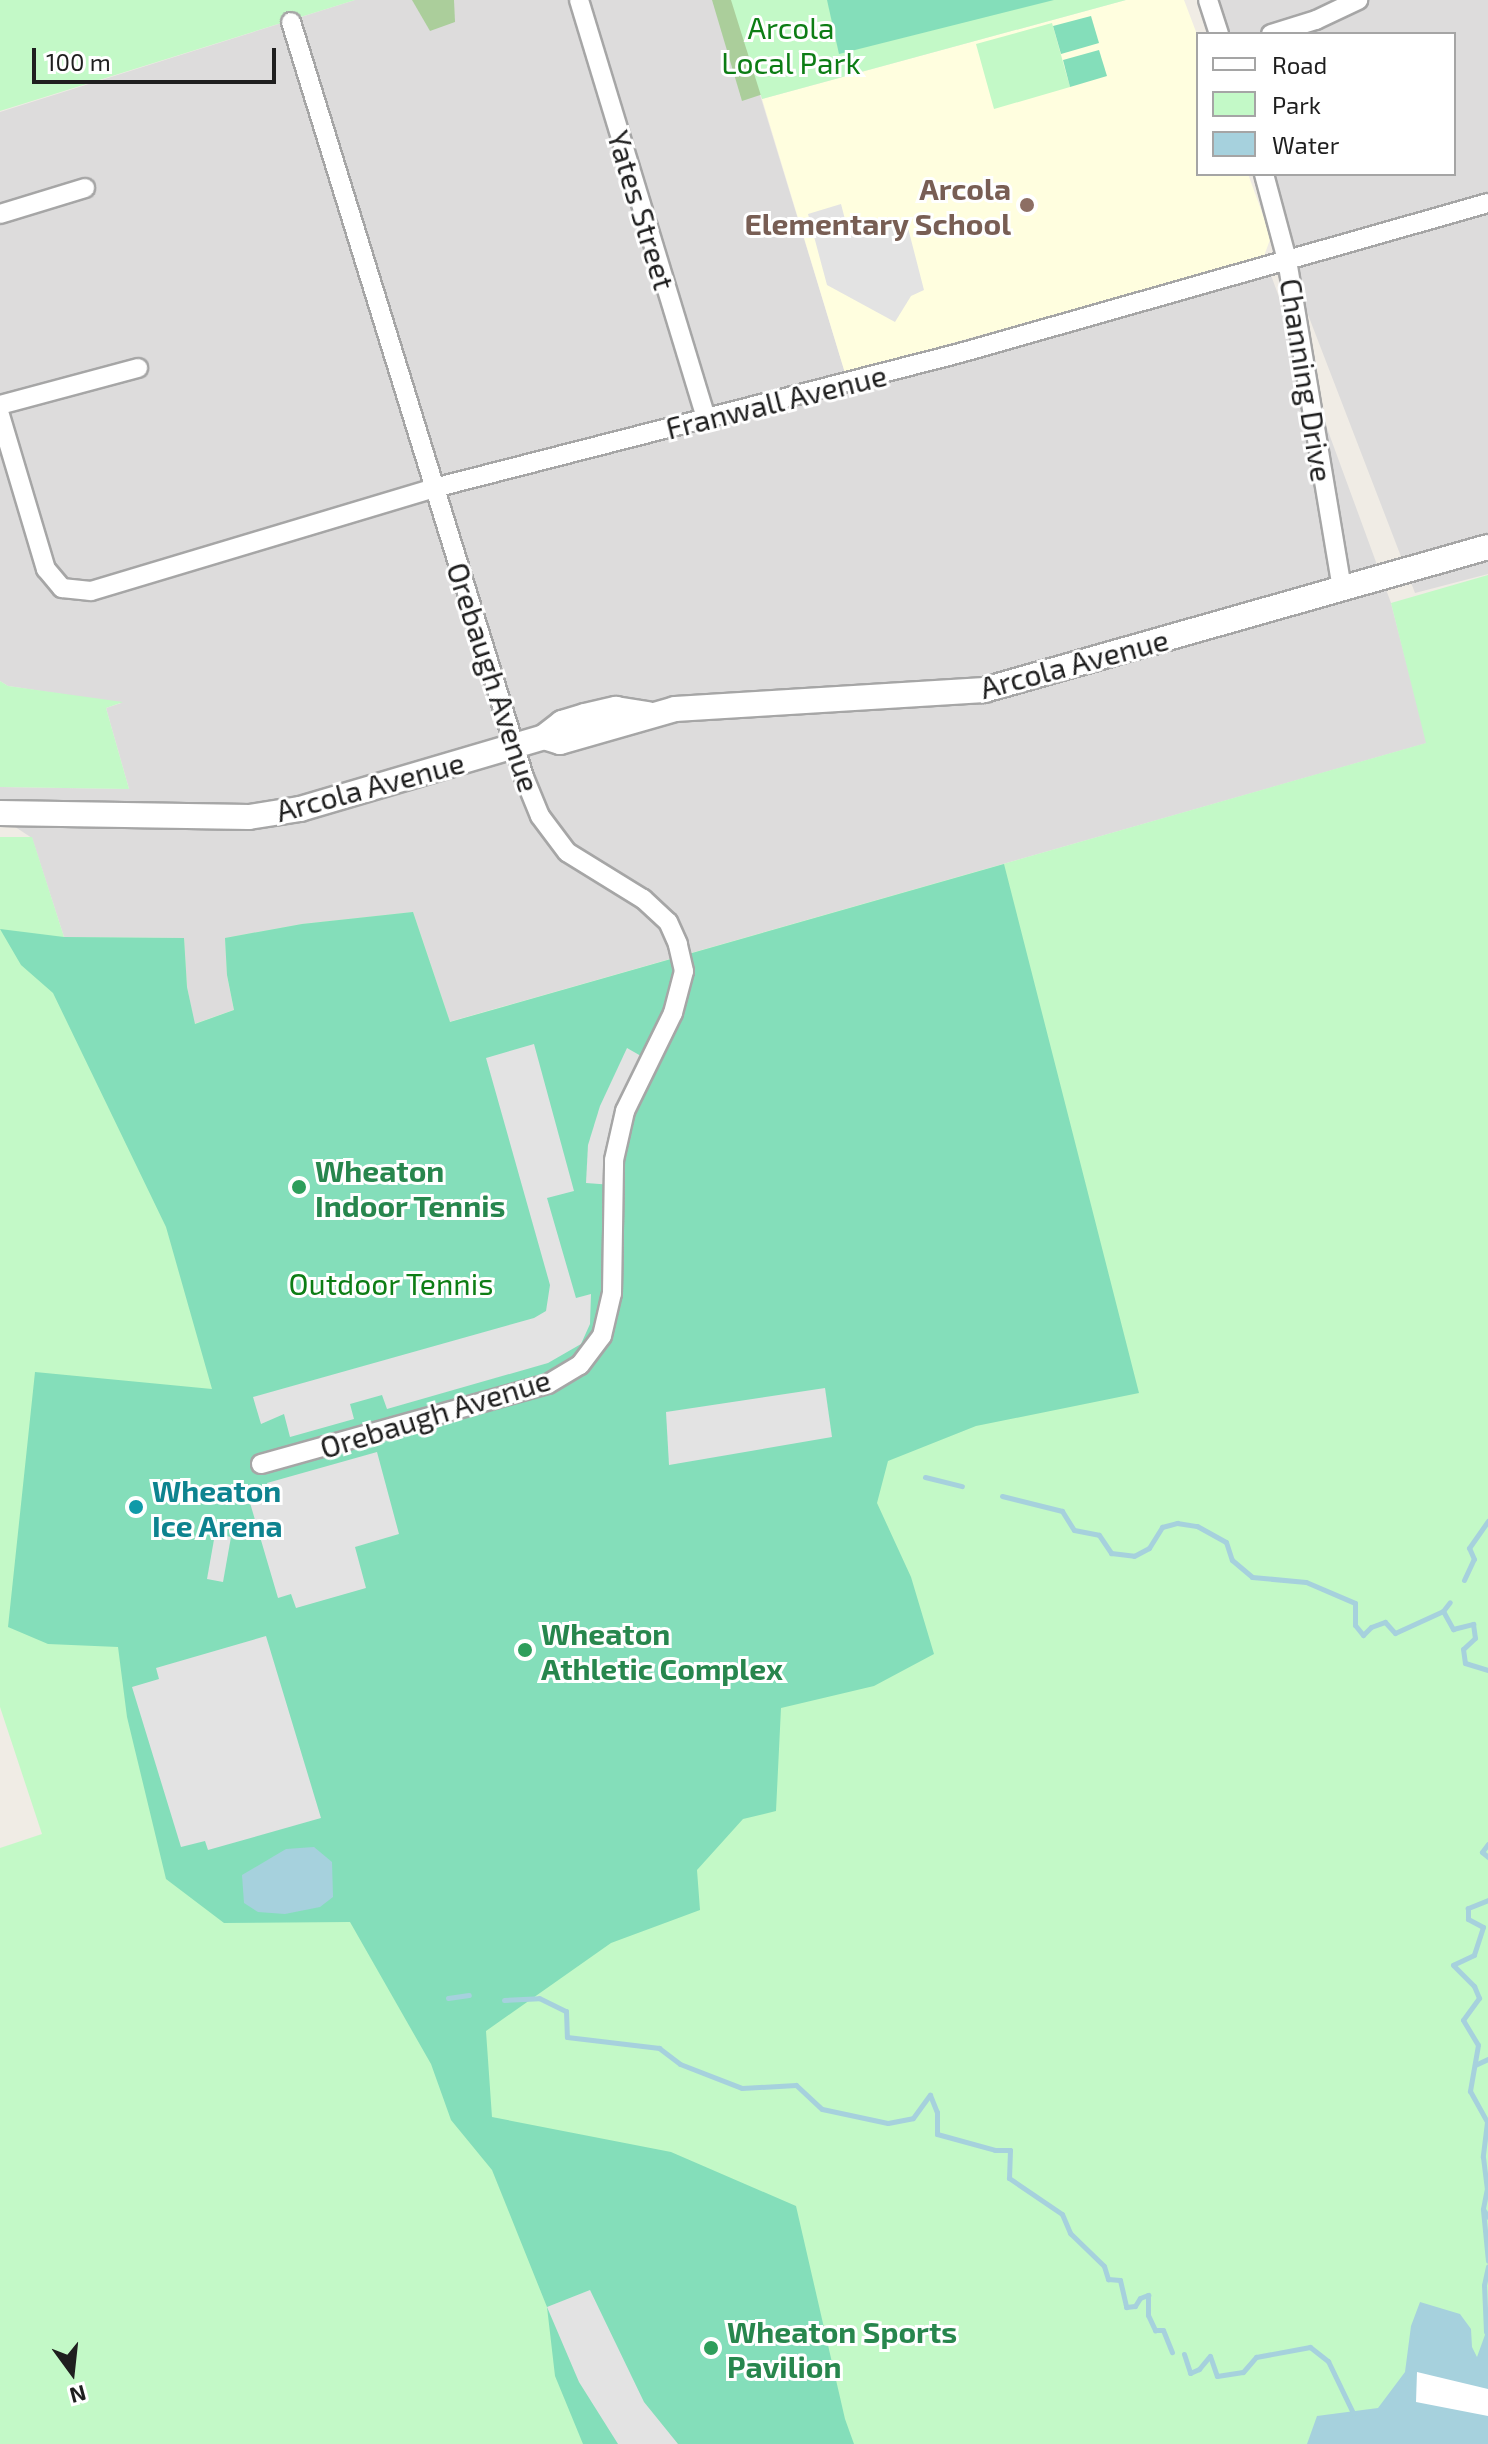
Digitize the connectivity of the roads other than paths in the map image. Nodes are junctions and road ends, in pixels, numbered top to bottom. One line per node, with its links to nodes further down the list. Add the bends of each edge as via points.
1 (579, 0): 15 (street, Yates Street)
2 (1208, 0): 5 (street)
3 (1358, 0): 6 (street)
4 (291, 22): 16 (street, Orebaugh Avenue)
5 (1218, 32)
6 (1277, 32)
7 (1265, 176): 11 (street, Channing Drive)
8 (85, 188): 10 (street)
9 (1488, 203): 11 (street, Franwall Avenue)
10 (0, 214)
11 (1287, 260): 15 (street, Franwall Avenue); 18 (street, Channing Drive)
12 (138, 368): 13 (street)
13 (0, 405)
14 (0, 415): 16 (street, Franwall Avenue, via 46,569 62,588 91,591)
15 (706, 419): 16 (street, Franwall Avenue)
16 (434, 488): 19 (street, Orebaugh Avenue)
17 (1488, 547): 18 (street, Arcola Avenue)
18 (1342, 588): 19 (street, Arcola Avenue, via 984,690 675,709 560,742 544,737)
19 (513, 747): 20 (street, Arcola Avenue, via 300,809 249,817); 21 (street, Orebaugh Avenue, via 540,816 567,852 643,899 668,922 684,971 673,1013 623,1119 614,1160 612,1293 602,1336 580,1365 548,1384)
20 (0, 813)
21 (261, 1464)

